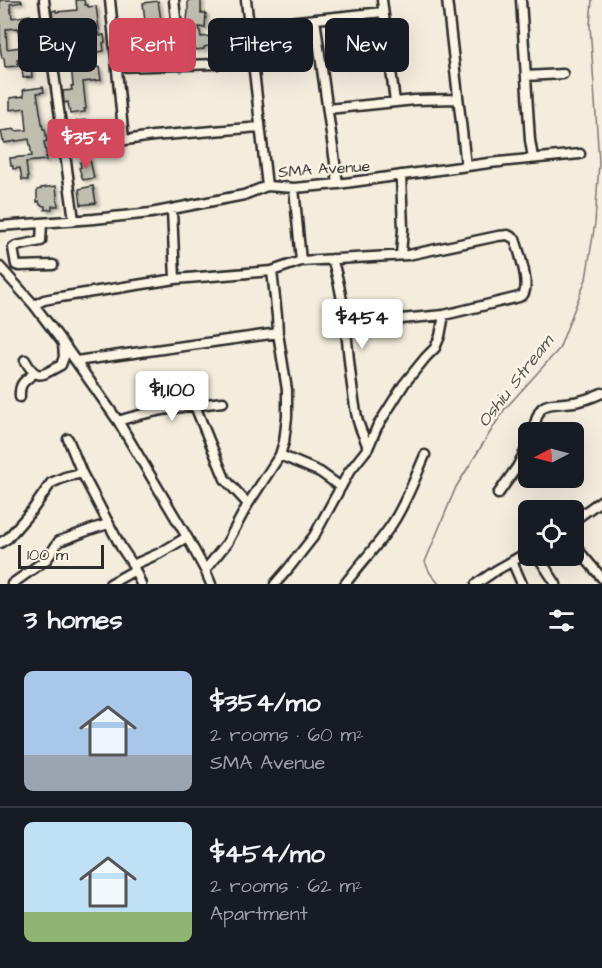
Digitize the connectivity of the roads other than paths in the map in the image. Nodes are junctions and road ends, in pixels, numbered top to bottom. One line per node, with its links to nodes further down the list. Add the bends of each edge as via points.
1 (44, 0): 22 (street)
2 (110, 0): 9 (street)
3 (174, 0): 10 (street)
4 (246, 0): 11 (street)
5 (382, 0): 8 (street)
6 (447, 0): 17 (street)
7 (520, 0): 16 (street)
8 (383, 12): 12 (street); 18 (street)
9 (112, 18)
10 (176, 18)
11 (248, 18)
12 (315, 19): 19 (street)
13 (117, 72): 21 (street)
14 (254, 72): 20 (street)
15 (563, 74): 16 (street)
16 (526, 76): 24 (street)
17 (458, 99): 18 (street); 25 (street)
18 (395, 102): 19 (street)
19 (328, 109): 27 (street)
20 (260, 127): 21 (street); 28 (street)
21 (124, 140): 22 (street)
22 (64, 149): 31 (street)
23 (580, 154): 24 (street, SMA Avenue)
24 (533, 158): 25 (street, SMA Avenue)
25 (466, 166): 26 (street, SMA Avenue)
26 (401, 175): 27 (street, SMA Avenue); 34 (street)
27 (338, 184): 29 (street, SMA Avenue)
28 (267, 186): 29 (street, SMA Avenue); 30 (street, SMA Avenue, via 244,195)
29 (294, 188): 36 (street)
30 (172, 210): 31 (street, SMA Avenue); 40 (street)
31 (74, 220): 32 (street, SMA Avenue)
32 (42, 223): 33 (street, SMA Avenue); 37 (street, via 40,241 16,246 12,251 18,266)
33 (0, 226)
34 (401, 255): 35 (street); 42 (street, via 498,236 515,238 522,262 524,294)
35 (332, 259): 36 (street); 43 (street)
36 (301, 261): 39 (street)
37 (53, 265)
38 (0, 267): 41 (street)
39 (272, 270): 40 (street); 44 (street)
40 (175, 279): 41 (street, via 54,298)
41 (34, 305): 45 (street)
42 (444, 315): 43 (street); 56 (street, via 435,348 404,384)
43 (346, 324): 56 (street, via 354,403)
44 (278, 333): 47 (street); 57 (street, via 287,402)
45 (63, 344): 47 (street); 48 (street, via 61,365 41,375)
46 (25, 360): 48 (street)
47 (76, 361): 53 (street)
48 (34, 373): 50 (street, via 21,385)
49 (602, 393): 54 (street, via 573,402 547,404)
50 (20, 397)
51 (223, 402): 52 (street)
52 (195, 406): 53 (street, via 163,409); 64 (street, via 225,479)
53 (118, 421): 67 (street)
54 (536, 422)
55 (68, 439): 60 (street)
56 (368, 448): 61 (street)
57 (280, 455): 61 (street, via 320,472); 64 (street)
58 (425, 455): 81 (street, via 392,524)
59 (518, 464): 62 (street)
60 (82, 473): 66 (street); 68 (street, via 51,483 33,509)
61 (341, 487): 80 (street, via 314,536)
62 (498, 494)
63 (602, 500): 65 (street)
64 (248, 504): 74 (street, via 227,543)
65 (584, 513)
66 (109, 524): 73 (street); 76 (street, via 59,541 50,556)
67 (187, 537): 73 (street); 74 (street)
68 (0, 543)
69 (584, 557): 75 (street)
70 (518, 558): 71 (street)
71 (512, 561): 82 (street); 83 (street)
72 (544, 566): 84 (street)
73 (134, 567): 77 (street); 78 (street)
74 (205, 570): 79 (street)
75 (602, 578)
76 (12, 584)
77 (110, 584)
78 (141, 584)
79 (211, 584)
80 (275, 584)
81 (345, 584)
82 (476, 584)
83 (522, 584)
84 (556, 584)

